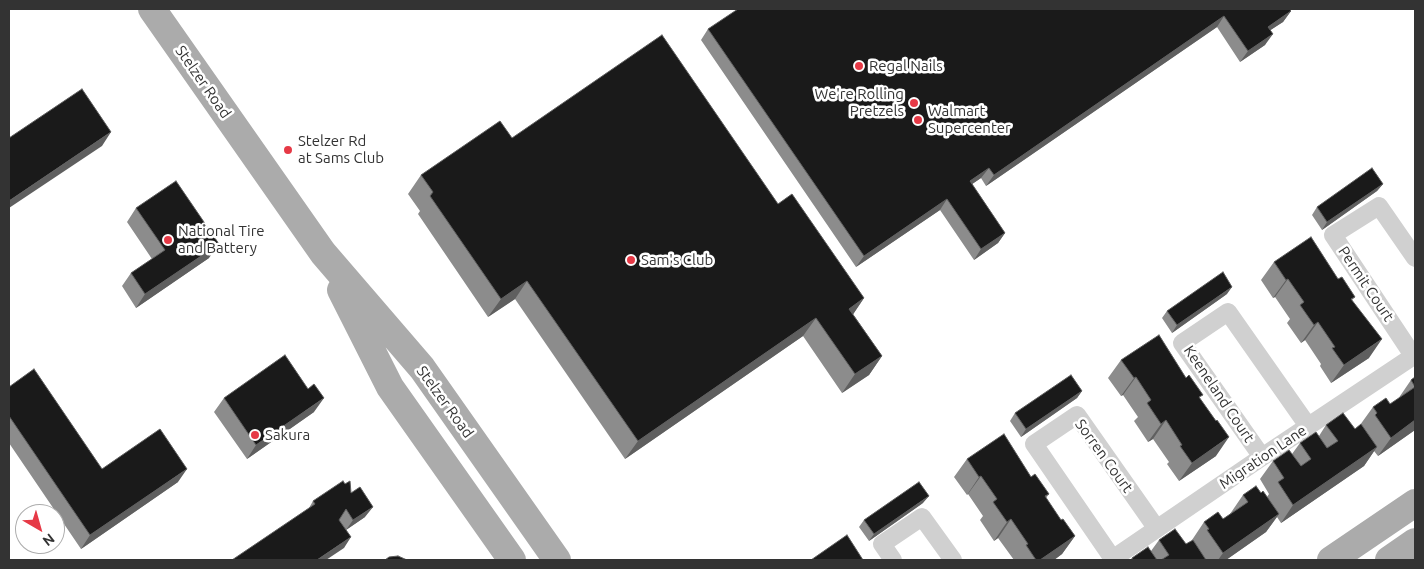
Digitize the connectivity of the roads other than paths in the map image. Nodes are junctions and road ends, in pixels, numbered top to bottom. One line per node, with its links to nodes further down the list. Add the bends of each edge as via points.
1 (152, 9): 2 (main road, Stelzer Road)
2 (322, 253): 11 (main road, Stelzer Road, via 390,387); 12 (main road, Stelzer Road, via 422,368)
3 (1415, 258): 4 (street, Permit Court, via 1378,206 1333,235)
4 (1414, 356): 5 (street, Migration Lane)
5 (1308, 426): 6 (street, Migration Lane); 6 (street, Keeneland Court, via 1228,312 1182,343)
6 (1262, 457): 9 (street, Migration Lane)
7 (1415, 503): 8 (main road)
8 (1388, 523): 10 (street); 16 (main road)
9 (1156, 529): 15 (street, Migration Lane); 15 (street, Sorren Court, via 1077,415 1034,444)
10 (1407, 551)
11 (512, 560)
12 (557, 560)
13 (893, 560): 14 (street, via 882,544 922,517)
14 (952, 560)
15 (1112, 560)
16 (1332, 560)

